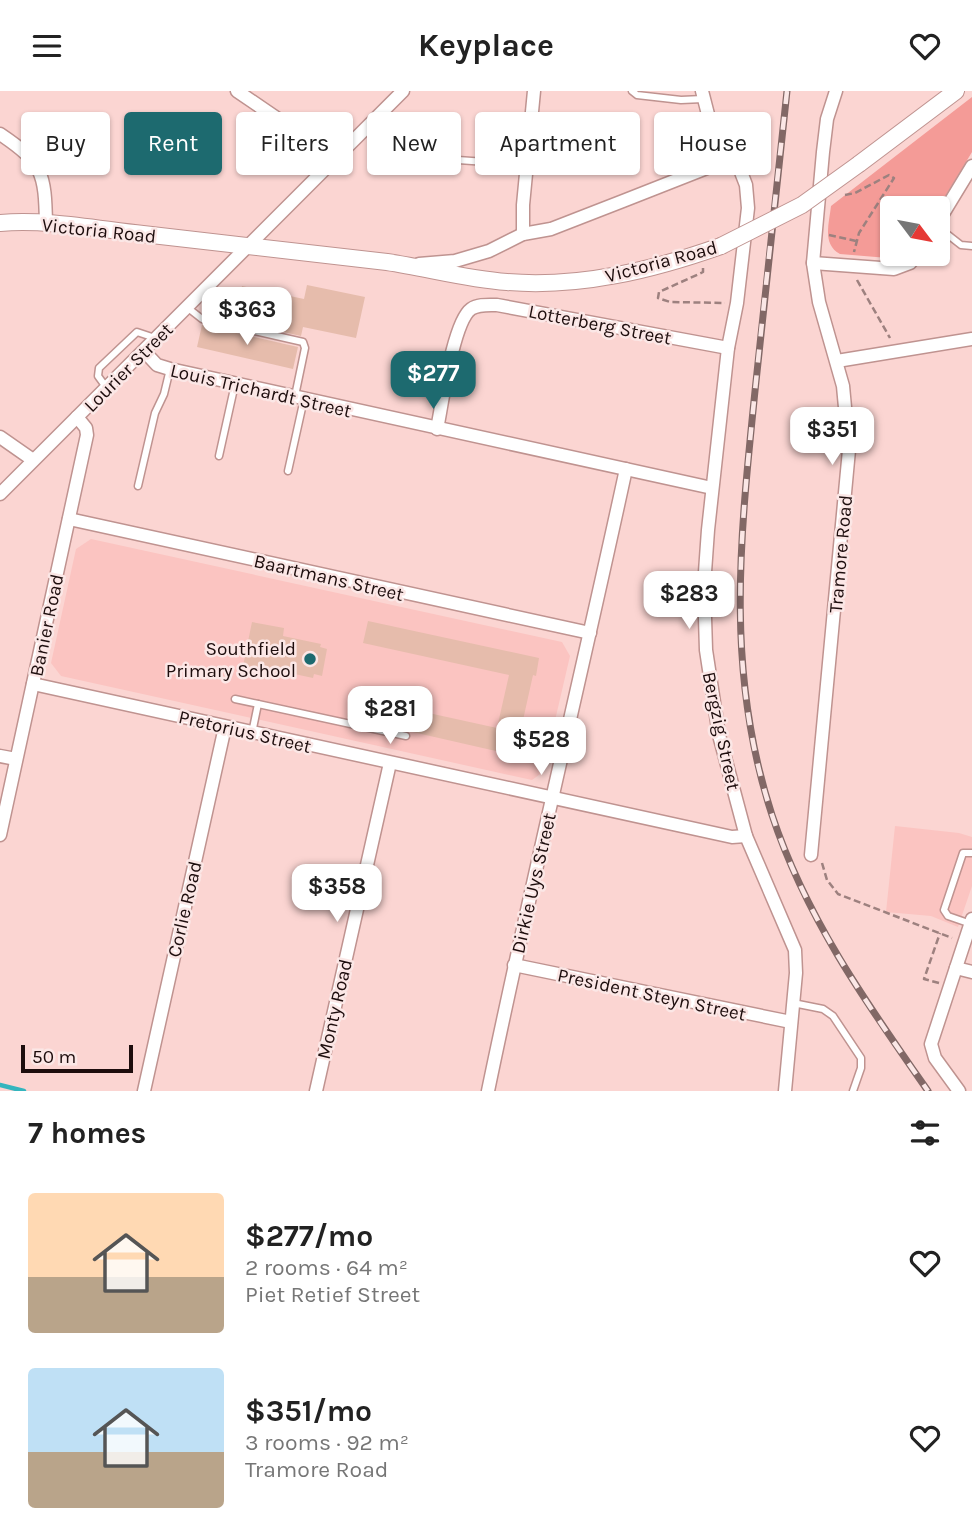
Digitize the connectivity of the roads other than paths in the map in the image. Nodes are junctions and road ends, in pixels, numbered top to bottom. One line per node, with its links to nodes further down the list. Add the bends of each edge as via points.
1 (237, 91): 9 (street)
2 (403, 91): 13 (street, Lourier Street)
3 (534, 91): 10 (street)
4 (632, 91): 7 (lane)
5 (835, 91): 26 (street, Tramore Road, via 827,119)
6 (956, 91): 27 (street, Victoria Road, bridge, via 802,205 721,246 646,269 576,281 510,283)
7 (668, 95): 8 (lane)
8 (702, 95): 11 (street, Bergzig Street)
9 (268, 112)
10 (532, 112)
11 (707, 112)
12 (0, 134): 21 (street, via 24,150 39,170 46,194)
13 (353, 140)
14 (972, 166): 19 (street)
15 (318, 175): 24 (street, Lourier Street)
16 (526, 175): 22 (street)
17 (689, 175): 22 (street, Victoria Road, via 551,229)
18 (741, 175): 32 (street, Bergzig Street, via 748,208)
19 (950, 202)
20 (0, 223): 21 (street, Victoria Road)
21 (46, 224): 24 (street, Victoria Road)
22 (523, 234): 27 (street, Victoria Road, via 455,261)
23 (950, 236): 25 (lane)
24 (249, 245): 27 (street, Victoria Road); 29 (street, Lourier Street)
25 (972, 246)
26 (813, 263): 28 (street); 34 (street, Tramore Road)
27 (406, 265)
28 (902, 266)
29 (188, 308): 30 (street, Lourier Street); 38 (lane, via 202,319 303,342)
30 (157, 338): 33 (street, Lourier Street); 37 (lane, via 136,332 124,342 97,372)
31 (972, 339): 34 (street)
32 (727, 348): 40 (street, Lotterberg Street, via 480,305 465,315 457,335); 47 (street, Bergzig Street)
33 (144, 351): 35 (street, Louis Trichardt Street, via 158,365); 37 (street, Lourier Street)
34 (837, 361): 64 (street, Tramore Road, via 849,450)
35 (170, 369): 36 (street, Louis Trichardt Street); 46 (lane)
36 (235, 384): 38 (street, Louis Trichardt Street); 42 (lane)
37 (106, 389): 39 (street, Lourier Street)
38 (300, 398): 40 (street, Louis Trichardt Street); 45 (lane)
39 (77, 417): 43 (street, Lourier Street); 49 (street, Banier Road, via 88,432)
40 (437, 429): 44 (street, Louis Trichardt Street)
41 (0, 437): 43 (street)
42 (219, 456)
43 (33, 460): 48 (street, Lourier Street)
44 (625, 470): 47 (street, Louis Trichardt Street); 50 (street, Dirkie Uys Street)
45 (288, 471)
46 (138, 486)
47 (712, 488): 62 (street, Bergzig Street, via 704,586 706,650 719,735)
48 (0, 494)
49 (69, 519): 50 (street, Baartmans Street); 51 (street, Banier Road)
50 (590, 633): 60 (street, Dirkie Uys Street)
51 (33, 684): 54 (street, Pretorius Street); 58 (street, Banier Road)
52 (235, 699): 53 (lane)
53 (258, 704): 55 (lane); 56 (lane)
54 (225, 727): 55 (street, Pretorius Street); 71 (street, Corlie Road)
55 (252, 733): 59 (street, Pretorius Street)
56 (405, 736)
57 (0, 756): 58 (street)
58 (16, 759): 61 (street, Banier Road)
59 (390, 763): 60 (street, Pretorius Street); 72 (street, Monty Road)
60 (554, 797): 62 (street, Pretorius Street, via 732,837); 66 (street, Dirkie Uys Street)
61 (0, 835)
62 (746, 836): 69 (street, Bergzig Street, via 795,950)
63 (972, 853): 65 (lane, via 963,853 944,910 948,916)
64 (815, 857)
65 (971, 922): 67 (street)
66 (514, 965): 70 (street, President Steyn Street); 73 (street, Dirkie Uys Street)
67 (956, 968): 68 (street); 76 (street, via 931,1050)
68 (972, 972)
69 (793, 1003): 70 (street, Bergzig Street); 75 (lane, via 823,1009 833,1016 861,1058)
70 (791, 1022): 74 (street, Bergzig Street)
71 (144, 1091)
72 (316, 1091)
73 (488, 1091)
74 (785, 1091)
75 (853, 1091)
76 (959, 1091)

